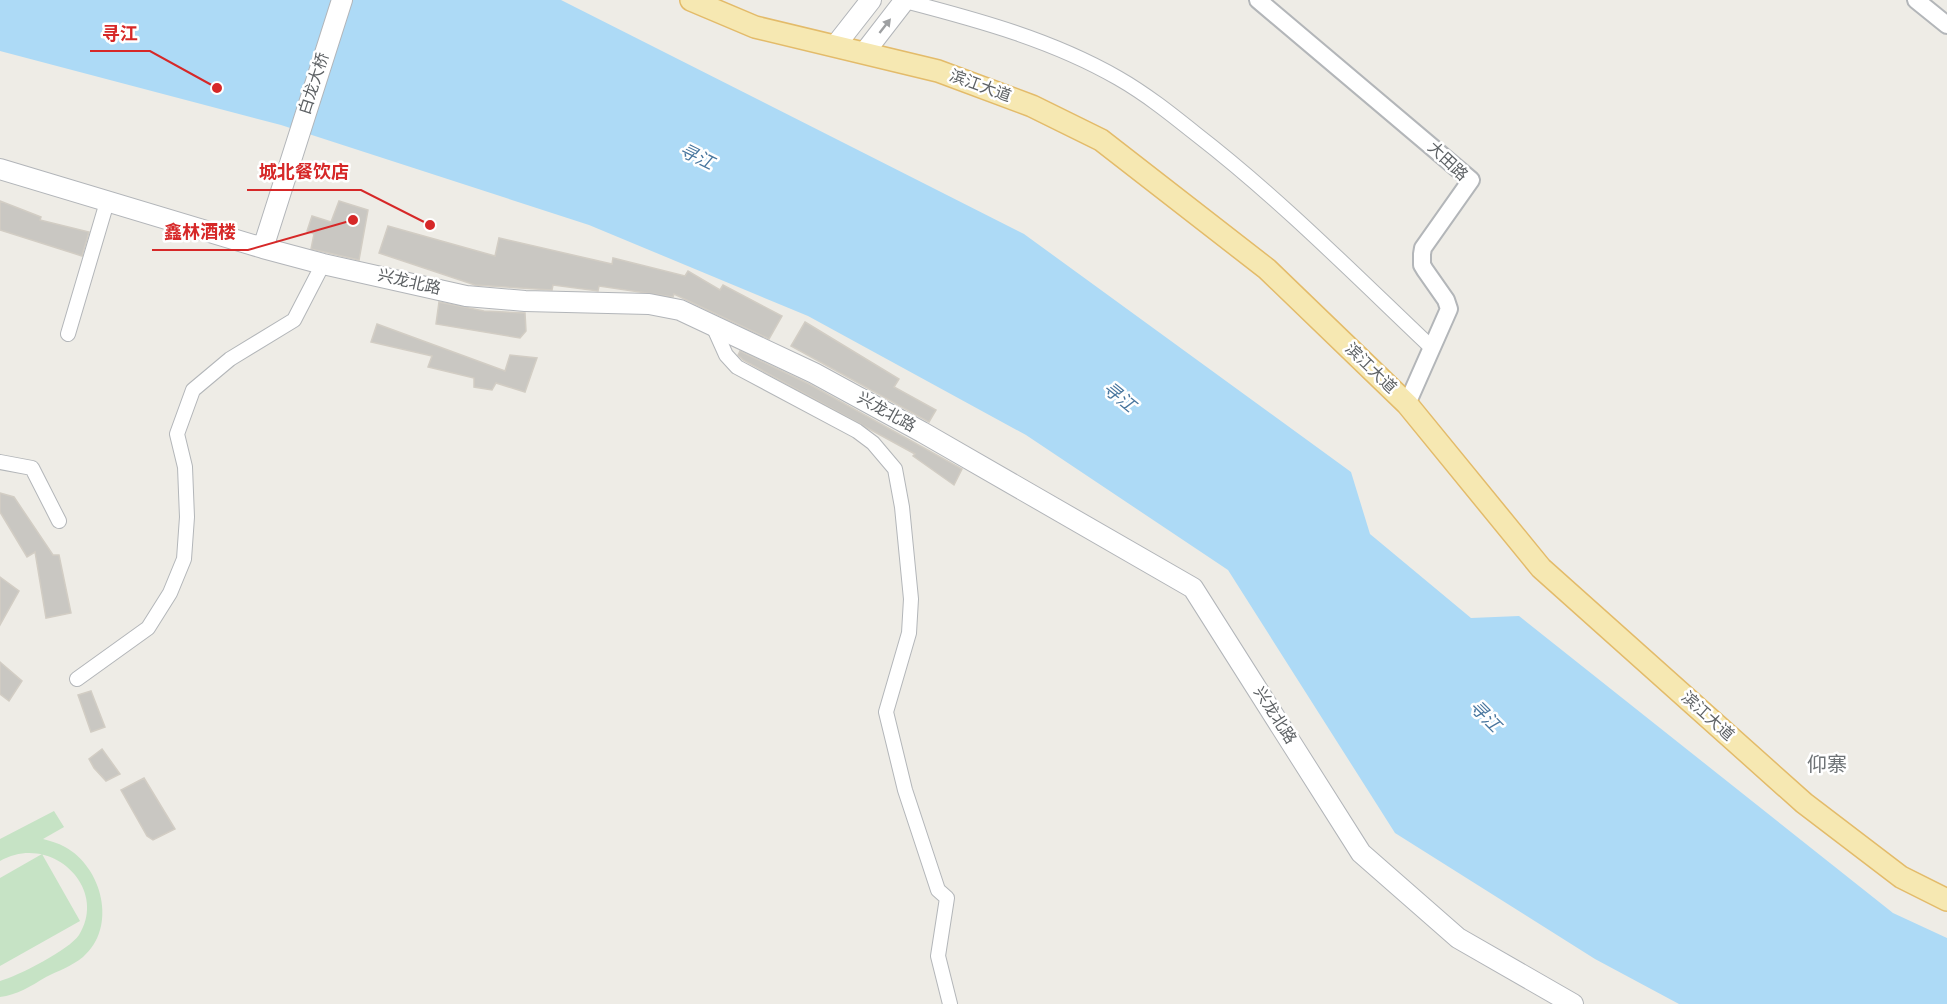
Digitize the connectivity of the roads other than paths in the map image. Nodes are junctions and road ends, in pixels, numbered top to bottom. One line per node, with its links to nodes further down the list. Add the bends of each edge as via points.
1 (342, 0): 12 (main road, 白龙大桥)
2 (691, 0): 8 (main road, 滨江大道, via 755,27)
3 (871, 0): 8 (main road)
4 (905, 0): 9 (main road, one-way to 4); 16 (street, via 1037,40 1118,78 1155,102 1270,194)
5 (1916, 0): 7 (street)
6 (1267, 3): 16 (street, 大田路, via 1471,180 1423,248 1422,265 1449,309)
7 (1947, 25)
8 (835, 46): 9 (main road, 滨江大道)
9 (864, 53): 17 (main road, 滨江大道, via 949,75 1032,106 1101,140 1267,269)
10 (0, 170): 11 (main road, 兴龙北路)
11 (107, 202): 12 (main road, 兴龙北路); 15 (street)
12 (263, 248): 13 (main road, 兴龙北路)
13 (323, 264): 14 (main road, 兴龙北路, via 466,296 650,304 680,310); 20 (street, via 294,320 230,359 193,390 177,434 185,467 184,559 170,593 148,628)
14 (713, 326): 22 (street, via 726,355 737,367 858,430 895,469 911,599 909,633 886,712 905,789 938,890 947,898 938,957); 23 (main road, 兴龙北路, via 892,416 1193,588 1362,853 1458,938)
15 (68, 334)
16 (1432, 348): 17 (street, 大田路)
17 (1407, 404): 21 (main road, 滨江大道, via 1541,568 1804,803 1901,877)
18 (0, 462): 19 (street, via 32,468)
19 (59, 521)
20 (76, 679)
21 (1947, 900)
22 (950, 1004)
23 (1573, 1004)

